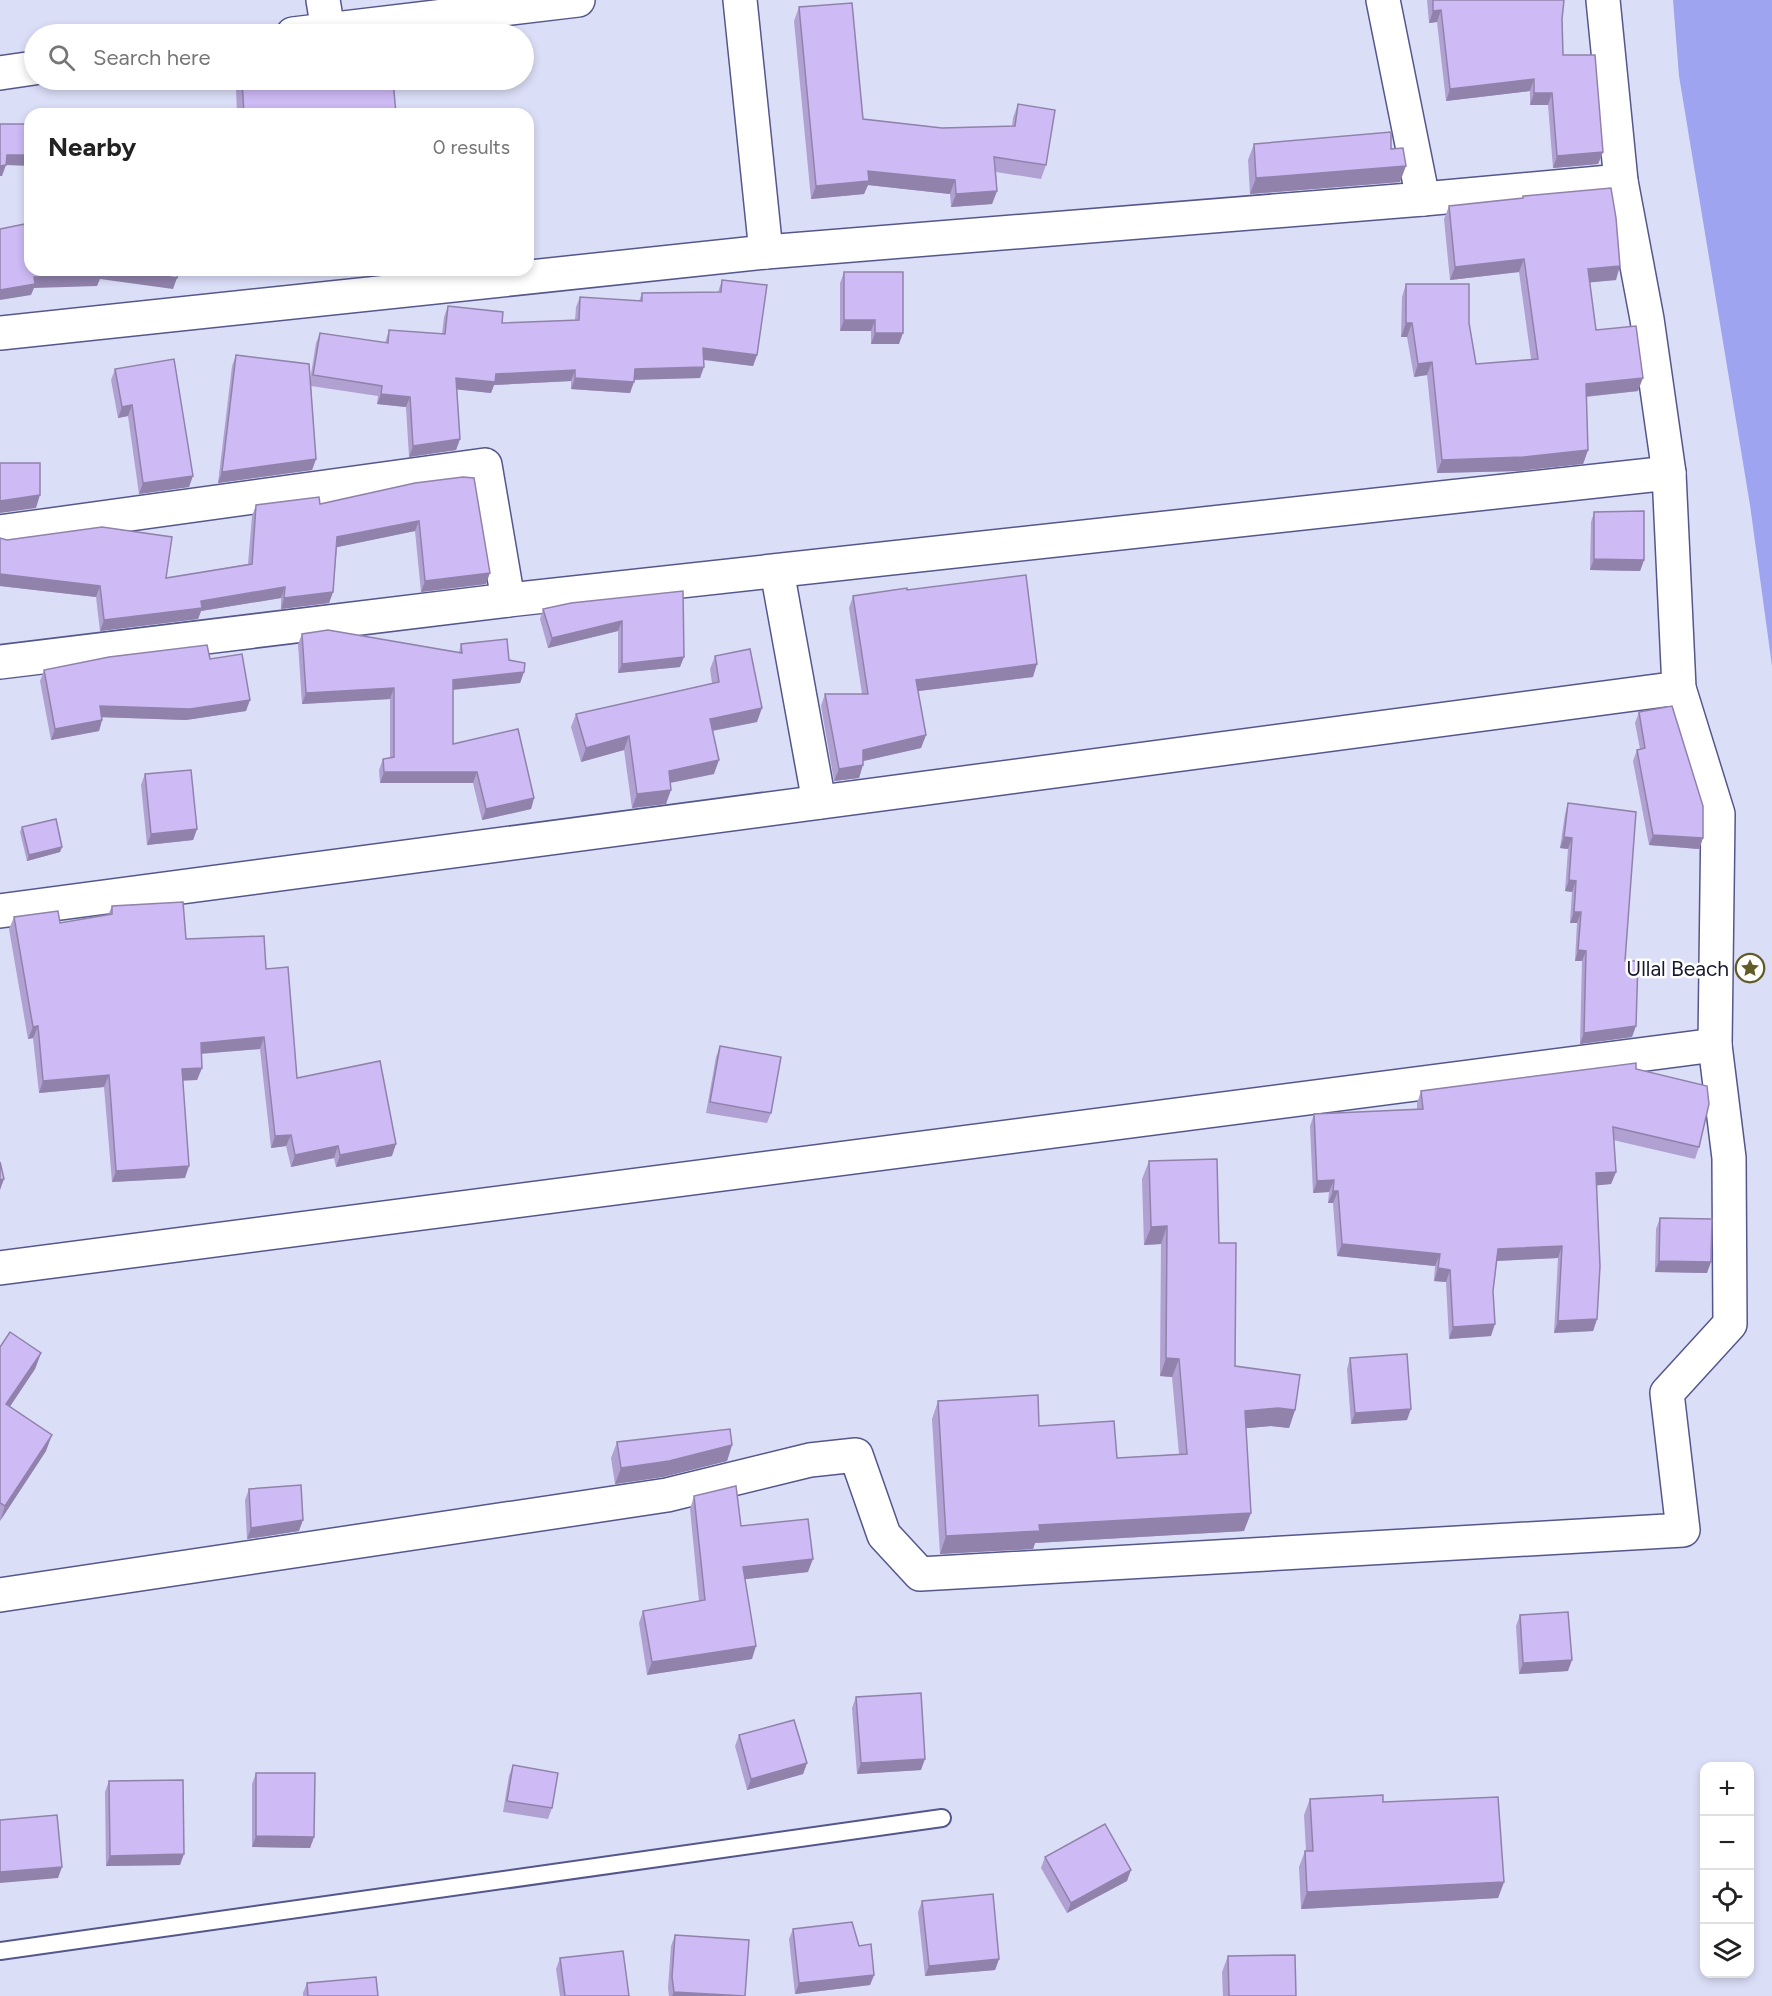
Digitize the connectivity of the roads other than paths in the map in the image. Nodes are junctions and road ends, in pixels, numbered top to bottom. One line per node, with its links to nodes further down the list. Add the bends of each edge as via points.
1 (578, 0): 5 (street)
2 (740, 0): 11 (street)
3 (1383, 0): 10 (street)
4 (1603, 0): 9 (street)
5 (326, 15): 6 (street)
6 (310, 24)
7 (24, 69): 8 (street)
8 (0, 73)
9 (1621, 181): 10 (street); 13 (street, via 1647,320)
10 (1423, 199): 11 (street)
11 (766, 252): 12 (street)
12 (0, 333)
13 (1669, 473): 15 (street); 18 (street)
14 (0, 532): 16 (street, via 485,465)
15 (777, 571): 16 (street); 19 (street)
16 (508, 600): 17 (street)
17 (0, 662)
18 (1679, 688): 19 (street); 21 (street, via 1718,814)
19 (819, 802): 20 (street)
20 (0, 911)
21 (1715, 1045): 22 (street); 23 (street, via 1729,1158 1730,1324 1667,1393 1683,1530 920,1574 884,1536 856,1455 810,1460 667,1495)
22 (0, 1268)
23 (0, 1595)
24 (942, 1818): 25 (lane)
25 (0, 1951)

